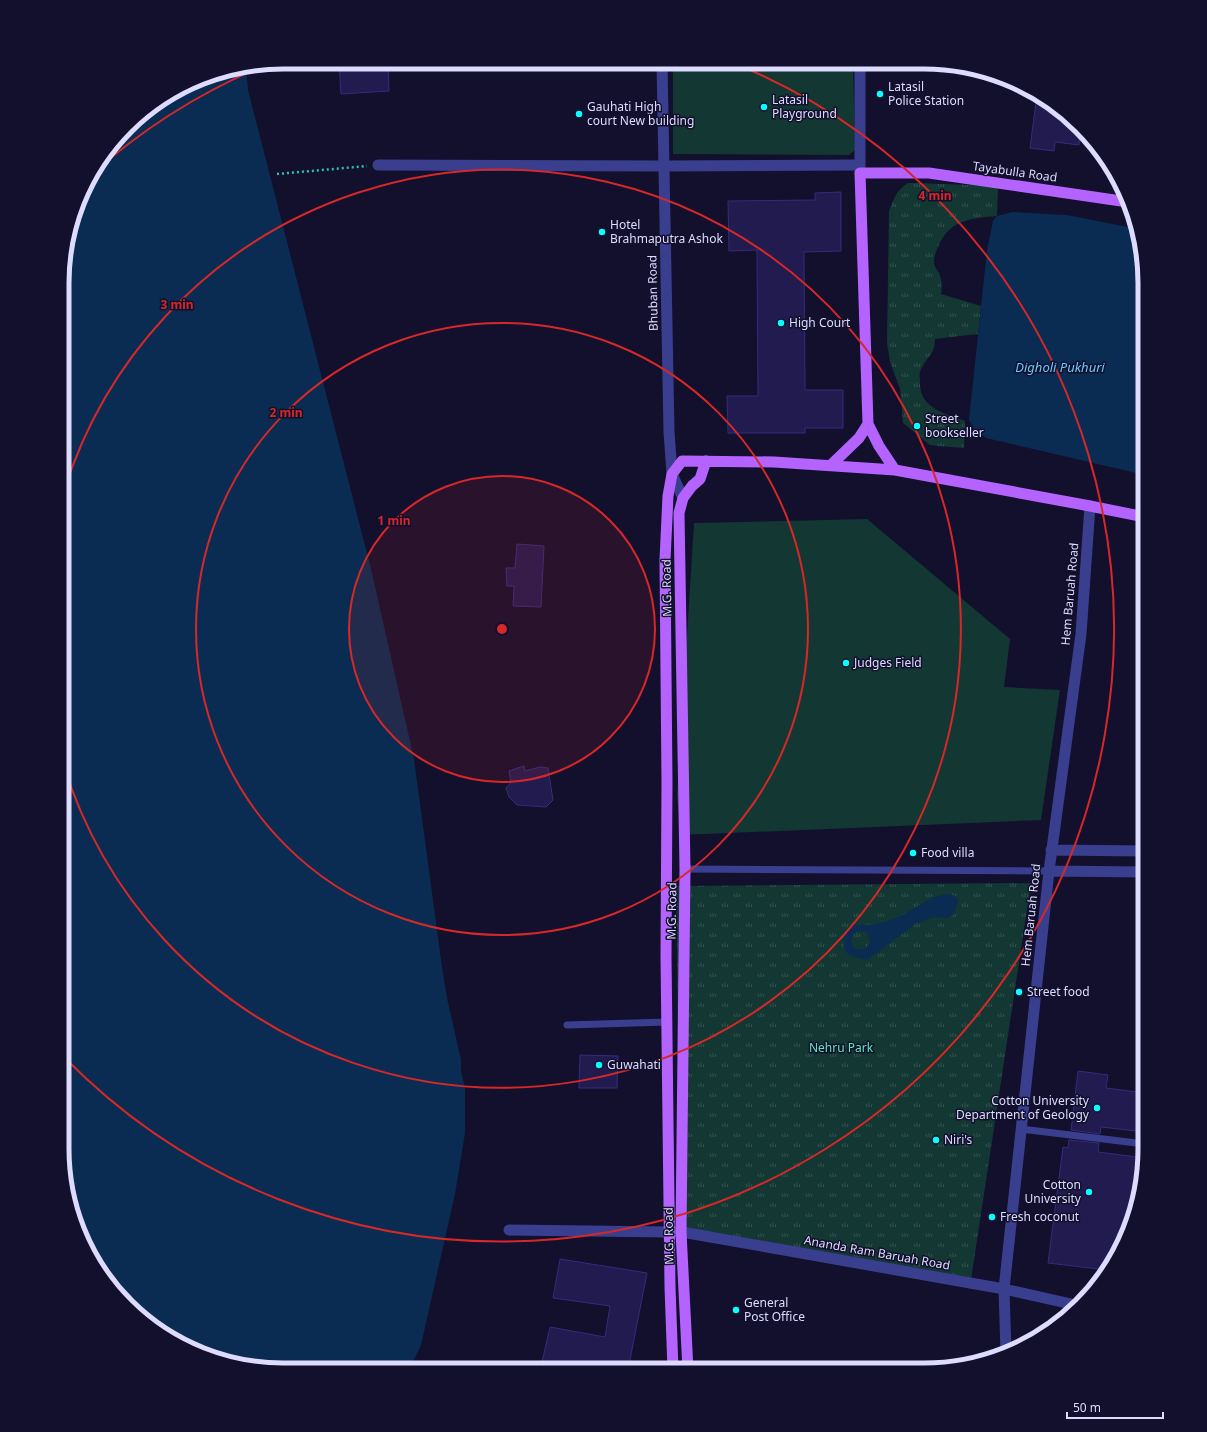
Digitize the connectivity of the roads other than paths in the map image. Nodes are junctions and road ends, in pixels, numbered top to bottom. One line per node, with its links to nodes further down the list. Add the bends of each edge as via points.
1 (662, 69): 4 (street, Bhuban Road)
2 (860, 69): 5 (street)
3 (378, 165): 4 (street)
4 (664, 166): 5 (street); 11 (street, Bhuban Road)
5 (859, 169): 6 (main road, Tayabulla Road, via 929,173); 7 (main road)
6 (1122, 201)
7 (868, 424): 9 (main road, via 859,438); 10 (main road)
8 (706, 461): 9 (main road); 11 (main road, via 682,461); 12 (main road, M.G. Road, via 700,479)
9 (831, 465): 10 (main road)
10 (895, 470): 13 (main road)
11 (672, 474): 12 (street); 20 (main road, via 668,496 665,560)
12 (683, 498): 17 (main road, M.G. Road, via 679,512)
13 (1090, 506): 14 (main road); 15 (street, Hem Baruah Road, via 1081,634)
14 (1138, 516)
15 (1051, 850): 16 (street); 18 (street, Hem Baruah Road)
16 (1138, 851)
17 (685, 869): 18 (lane); 26 (main road, M.G. Road)
18 (1049, 870): 19 (street); 22 (street, Hem Baruah Road)
19 (1138, 872)
20 (667, 1022): 21 (lane); 25 (main road)
21 (567, 1025)
22 (1021, 1129): 23 (lane); 27 (street, Hem Baruah Road)
23 (1138, 1143)
24 (509, 1230): 25 (street, Ananda Ram Baruah Road)
25 (669, 1232): 26 (street, Ananda Ram Baruah Road); 30 (main road)
26 (681, 1232): 27 (street, Ananda Ram Baruah Road); 31 (main road, M.G. Road)
27 (1004, 1289): 28 (street, Ananda Ram Baruah Road); 29 (street, Hem Baruah Road)
28 (1071, 1304)
29 (1006, 1347)
30 (673, 1363)
31 (688, 1363)

